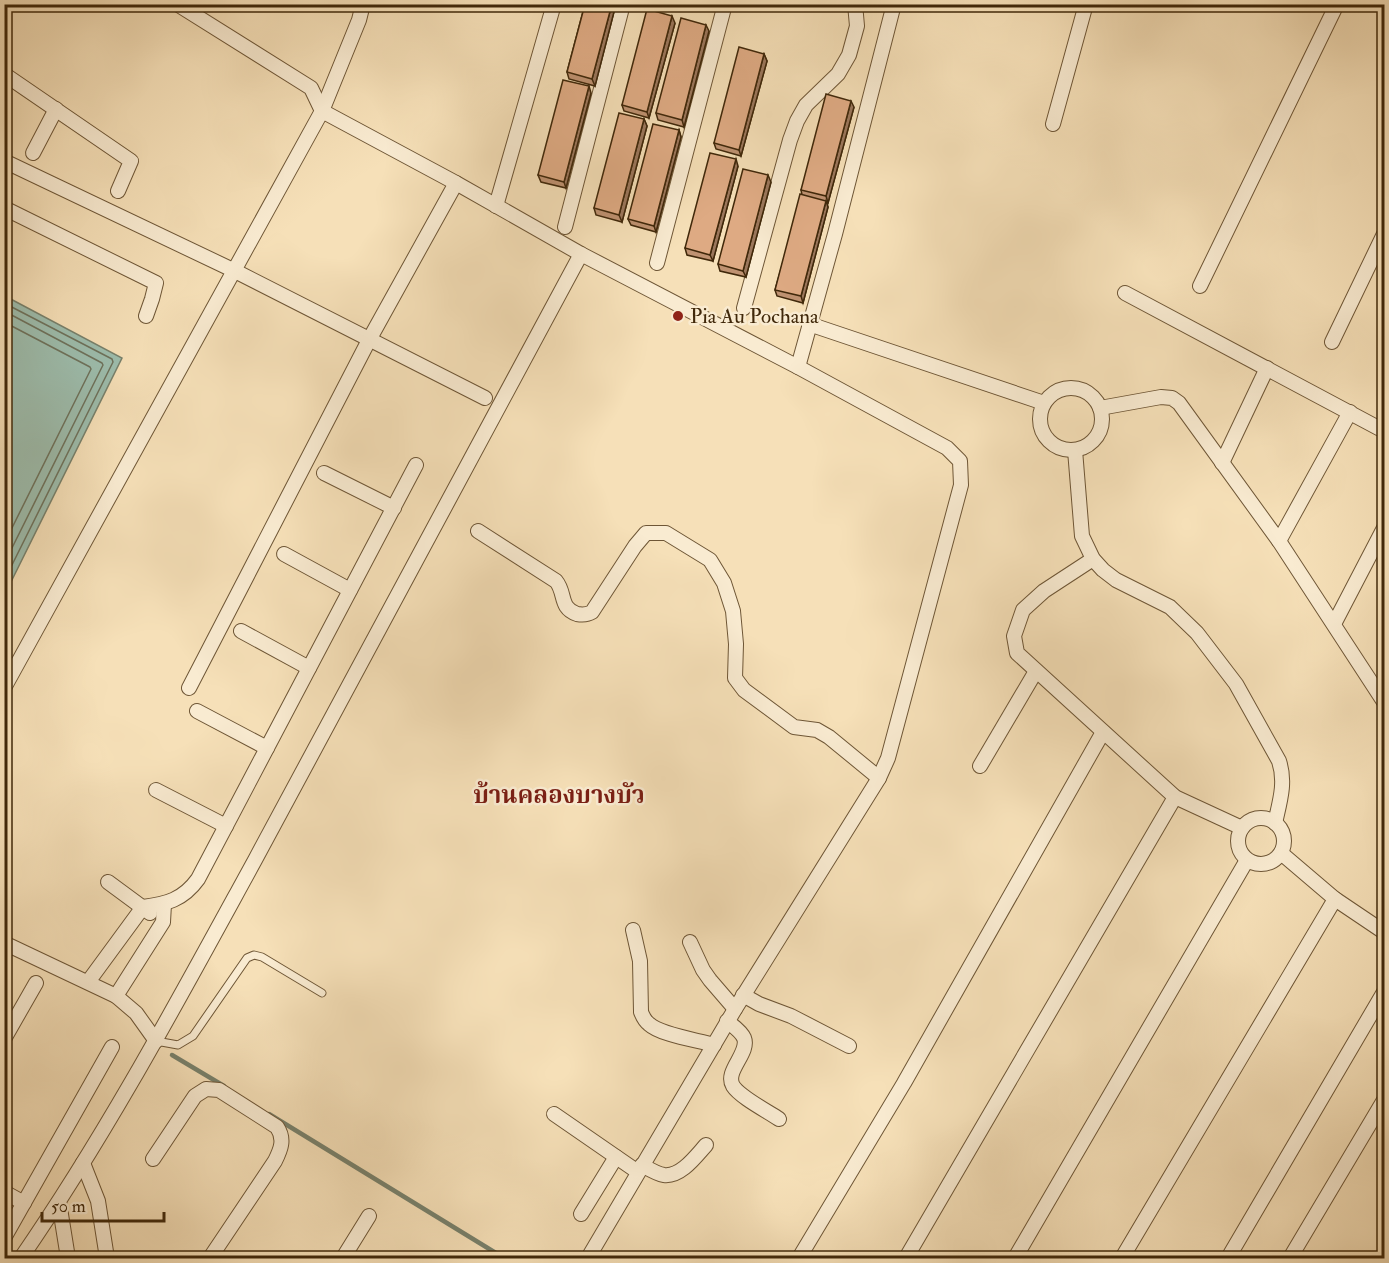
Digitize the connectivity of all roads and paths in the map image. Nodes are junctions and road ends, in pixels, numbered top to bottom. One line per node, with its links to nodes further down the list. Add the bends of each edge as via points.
1 (177, 4): 12 (street, via 311,88)
2 (363, 4): 12 (street)
3 (554, 4): 18 (street)
4 (623, 4): 20 (street)
5 (725, 4): 23 (street)
6 (855, 4): 27 (street, via 857,26 849,56 838,74 806,105 790,140)
7 (894, 4): 29 (street)
8 (1086, 4): 13 (street)
9 (1337, 4): 25 (street)
10 (4, 74): 11 (street)
11 (56, 110): 14 (street); 17 (street, via 130,161)
12 (322, 111): 16 (street); 24 (street)
13 (1053, 124)
14 (33, 153)
15 (4, 161): 24 (street)
16 (456, 183): 18 (street); 30 (street)
17 (118, 191)
18 (496, 206): 22 (street)
19 (4, 207): 28 (street, via 156,283)
20 (565, 227)
21 (1384, 234): 31 (street)
22 (581, 254): 32 (street); 87 (street)
23 (657, 263)
24 (236, 271): 30 (street); 54 (street)
25 (1200, 286)
26 (1125, 294): 33 (street)
27 (744, 308)
28 (146, 316)
29 (809, 324): 32 (street); 35 (street)
30 (369, 340): 34 (street); 55 (street)
31 (1332, 342)
32 (798, 367): 61 (street, via 947,448 960,461 961,485 888,758)
33 (1267, 368): 37 (street); 40 (street)
34 (485, 398)
35 (1044, 403): 36 (street, via 1050,395 1068,388 1088,393); 39 (street, via 1042,432 1056,447)
36 (1100, 408): 39 (street, via 1097,435 1084,448); 40 (street, via 1172,398)
37 (1350, 412): 38 (street); 46 (street)
38 (1384, 431)
39 (1075, 450): 48 (street, via 1082,537)
40 (1222, 463): 46 (street)
41 (416, 465): 43 (street)
42 (324, 473): 43 (street)
43 (394, 508): 49 (street)
44 (1384, 528): 50 (street)
45 (478, 531): 61 (street, via 556,581 568,609 581,615 592,612 646,533 666,532 710,560 724,583 733,611 735,678 744,690 794,727 817,730 829,737)
46 (1279, 541): 50 (street)
47 (284, 554): 49 (street)
48 (1094, 559): 53 (street, via 1044,591 1023,610 1014,636 1017,653); 64 (street, via 1116,580 1170,607 1197,633 1236,684 1280,761 1283,790)
49 (351, 590): 52 (street)
50 (1334, 624): 56 (street)
51 (241, 632): 52 (street)
52 (309, 668): 59 (street)
53 (1036, 672): 58 (street); 60 (street)
54 (4, 688)
55 (189, 688)
56 (1384, 702)
57 (197, 711): 59 (street)
58 (1103, 732): 63 (street); 111 (street, via 904,1083)
59 (267, 748): 65 (street)
60 (980, 766)
61 (879, 778): 82 (street)
62 (156, 790): 65 (street)
63 (1175, 797): 66 (street); 112 (street)
64 (1275, 823): 66 (street, via 1258,818); 67 (street, via 1284,837)
65 (226, 826): 71 (street, via 192,887)
66 (1242, 828): 68 (street, via 1238,845)
67 (1281, 853): 68 (street, via 1265,864); 70 (street)
68 (1247, 860): 113 (street)
69 (108, 882): 72 (street)
70 (1335, 899): 75 (street); 114 (street)
71 (164, 904): 72 (street); 73 (street)
72 (142, 907): 73 (street); 78 (street)
73 (162, 922): 83 (street)
74 (633, 930): 88 (street, via 640,961 644,1019 662,1031)
75 (1384, 932)
76 (690, 942): 84 (street, via 703,970)
77 (4, 944): 78 (street)
78 (88, 982): 83 (street)
79 (36, 983): 86 (street)
80 (1384, 992): 115 (street)
81 (322, 993): 87 (lane, via 254,955 247,958 193,1036 178,1045)
82 (743, 995): 84 (street); 89 (street)
83 (116, 996): 87 (street, via 136,1013)
84 (735, 1008): 85 (street)
85 (728, 1021): 88 (street); 93 (street, via 745,1039 732,1073 734,1087)
86 (4, 1039)
87 (156, 1041): 97 (street)
88 (714, 1045): 98 (street)
89 (849, 1046)
90 (112, 1047): 101 (street)
91 (1384, 1100): 116 (street)
92 (554, 1114): 95 (street)
93 (779, 1119)
94 (706, 1145): 98 (street, via 672,1175)
95 (616, 1157): 98 (street); 102 (street)
96 (153, 1159): 108 (street, via 195,1096 206,1089 219,1090 282,1134 275,1161)
97 (83, 1163): 100 (street); 107 (street, via 98,1200)
98 (640, 1169): 110 (street)
99 (4, 1191): 101 (street)
100 (59, 1202): 105 (street); 106 (street)
101 (24, 1203): 104 (street)
102 (581, 1214)
103 (369, 1216): 109 (street)
104 (4, 1238)
105 (21, 1258)
106 (68, 1258)
107 (107, 1258)
108 (210, 1258)
109 (343, 1258)
110 (588, 1258)
111 (799, 1258)
112 (906, 1258)
113 (1015, 1258)
114 (1122, 1258)
115 (1228, 1258)
116 (1290, 1258)

